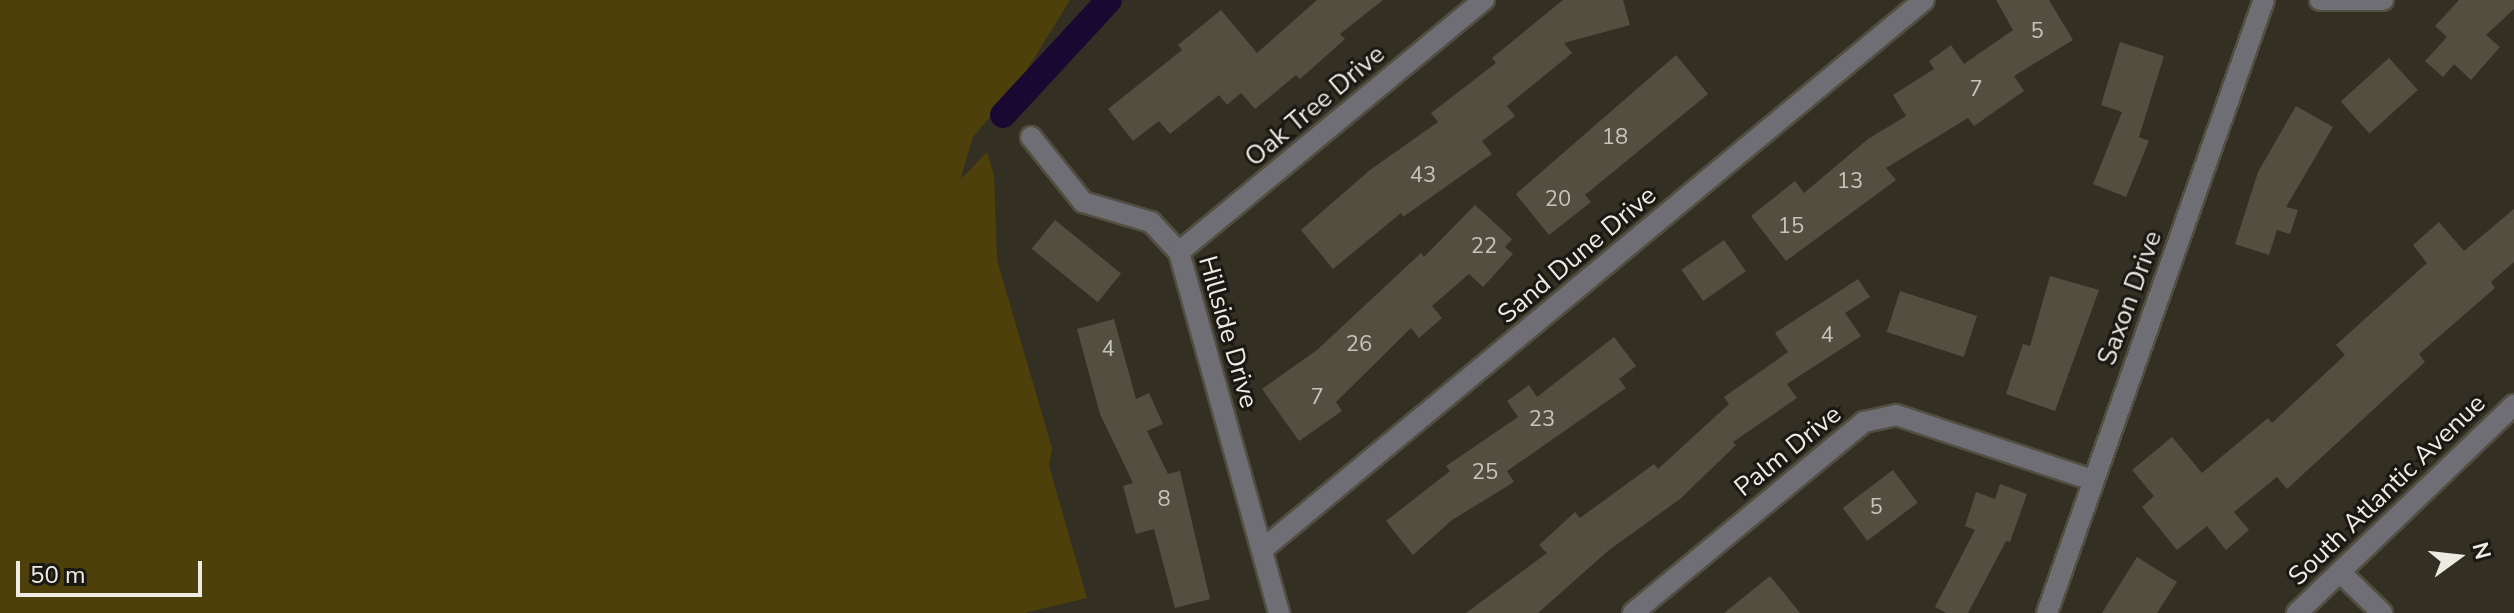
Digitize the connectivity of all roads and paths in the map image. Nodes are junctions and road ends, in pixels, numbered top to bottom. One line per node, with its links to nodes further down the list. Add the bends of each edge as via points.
1 (1484, 0): 7 (street, Oak Tree Drive)
2 (1924, 0): 10 (street, Sand Dune Drive)
3 (2264, 0): 9 (street, Saxon Drive)
4 (2320, 0): 5 (street)
5 (2383, 0)
6 (1031, 137): 7 (street, Hillside Drive, via 1083,202 1151,222)
7 (1179, 252): 10 (street, Hillside Drive)
8 (2514, 405): 11 (street, South Atlantic Avenue)
9 (2093, 480): 13 (street, Palm Drive, via 1896,415 1864,422); 14 (street, Saxon Drive)
10 (1263, 549): 12 (street, Hillside Drive)
11 (2340, 572): 15 (street, South Atlantic Avenue); 16 (street)
12 (1279, 613)
13 (1633, 613)
14 (2047, 613)
15 (2297, 613)
16 (2382, 613)

